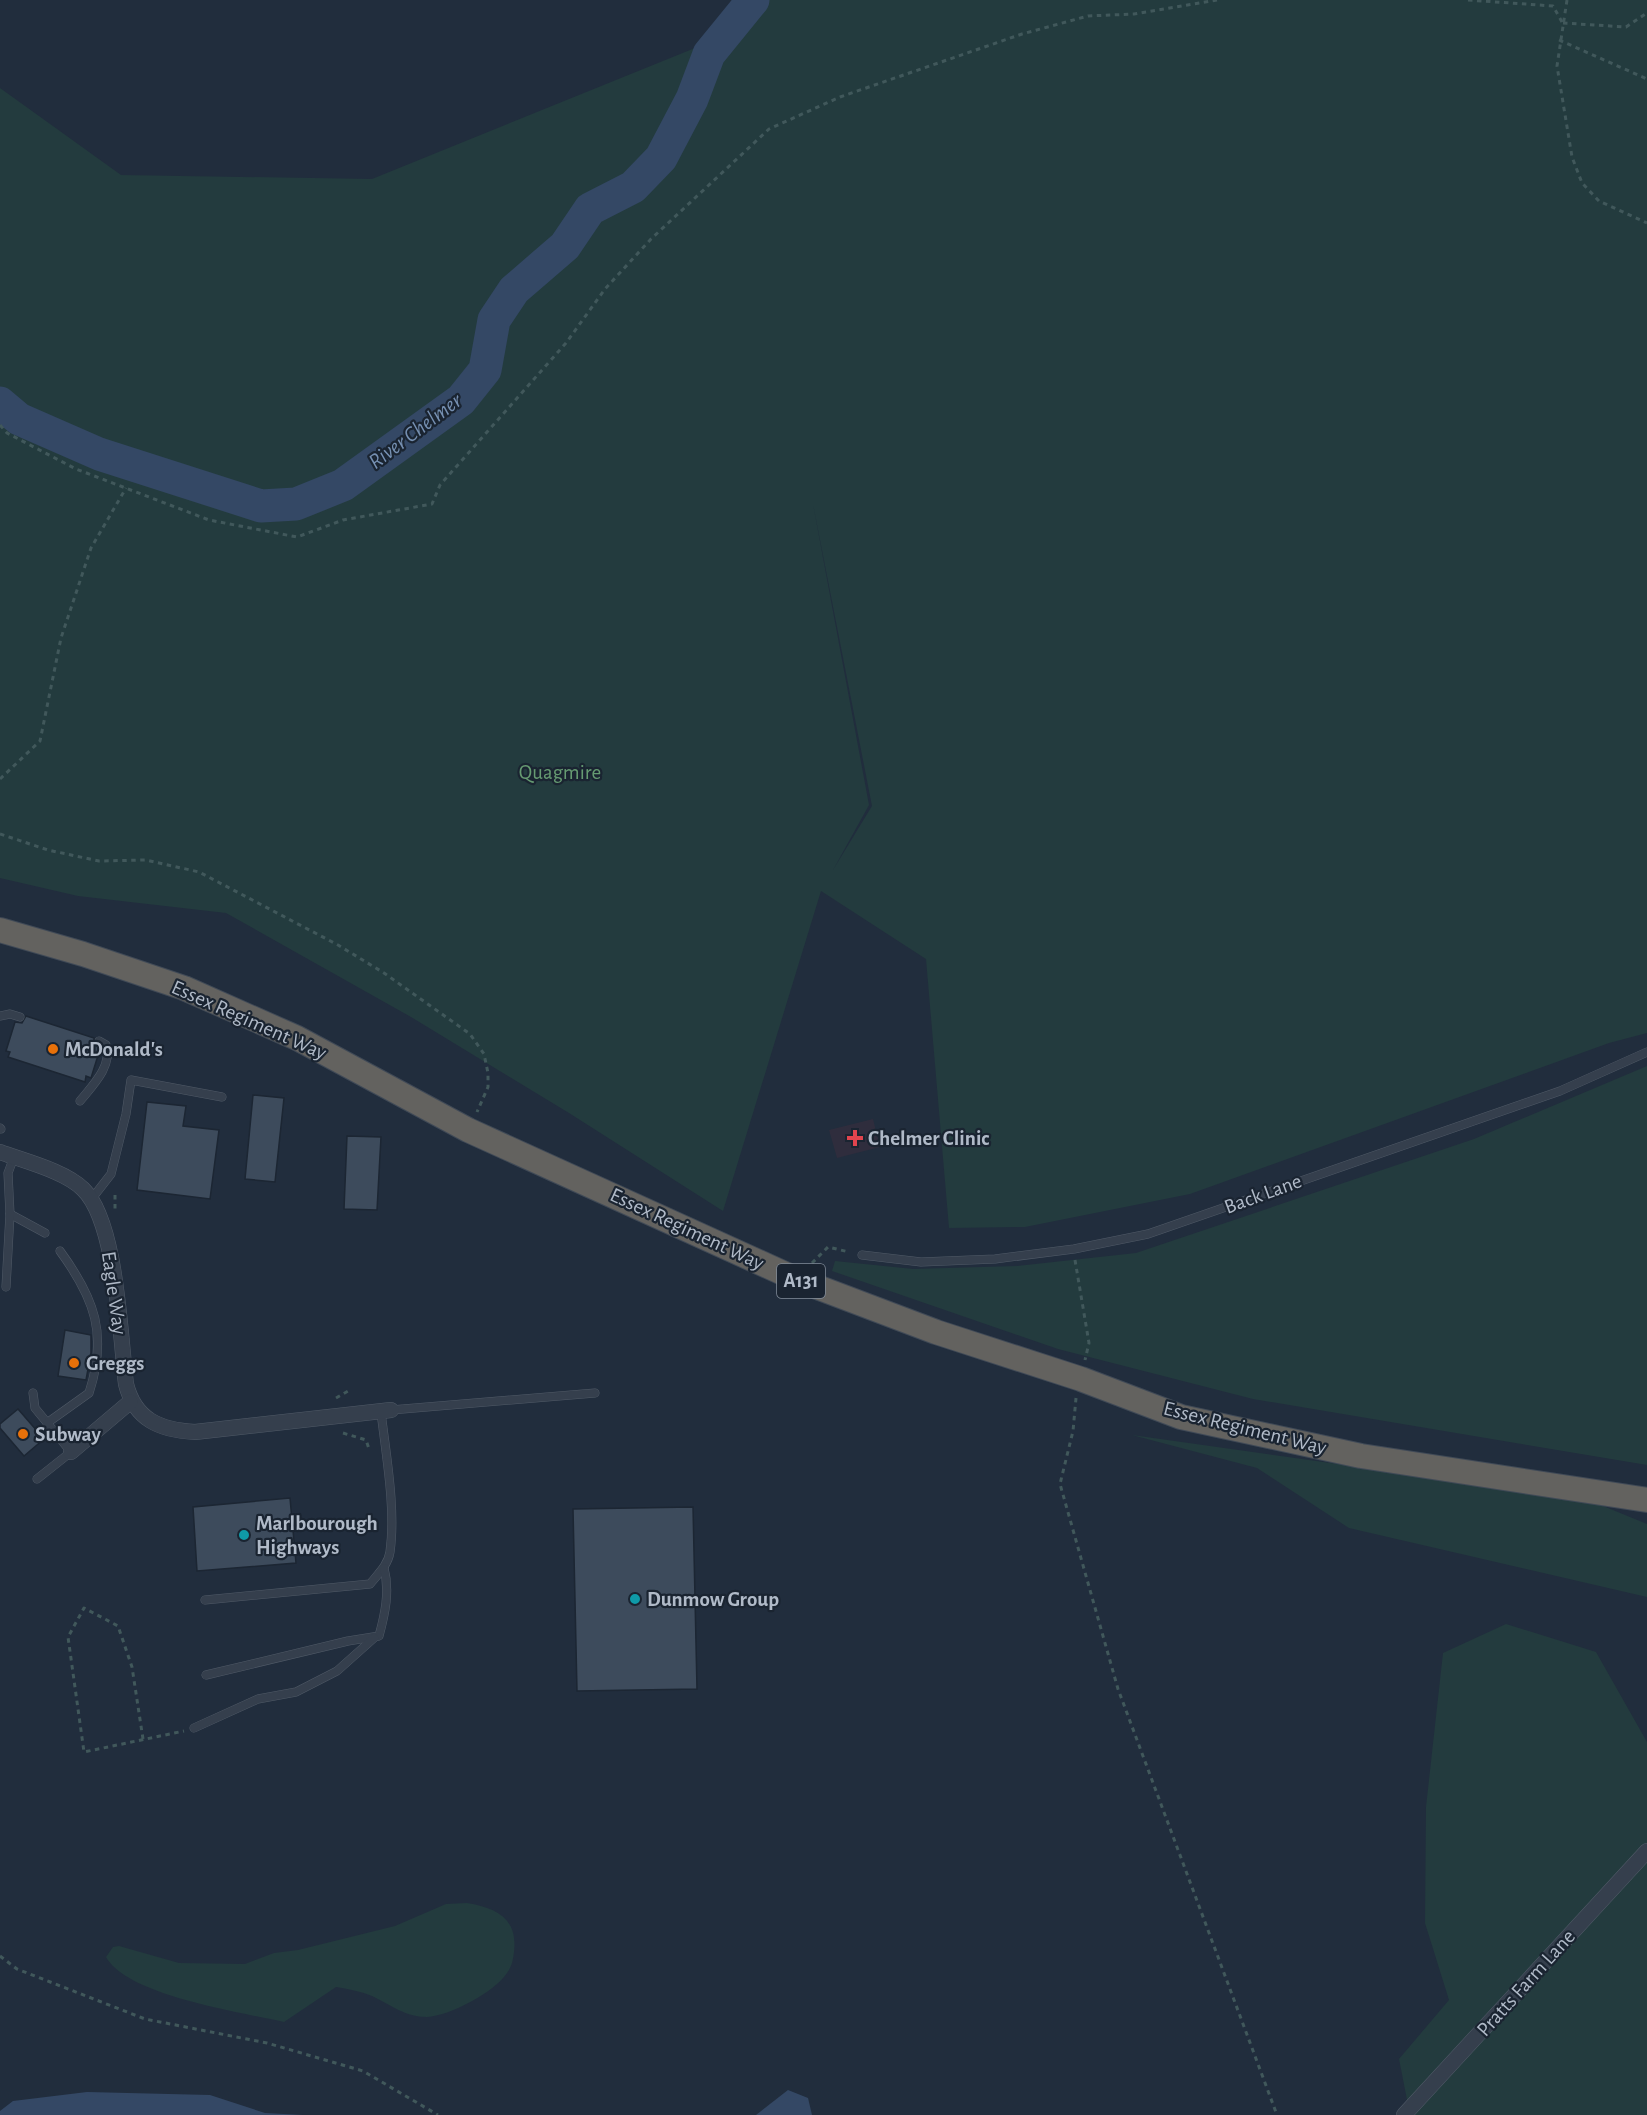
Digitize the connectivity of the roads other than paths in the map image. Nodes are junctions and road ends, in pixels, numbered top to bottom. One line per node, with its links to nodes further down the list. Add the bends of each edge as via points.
1 (0, 930): 22 (highway, Essex Regiment Way / A131, via 184,988 297,1038 468,1130 796,1279 1181,1417 1361,1456)
2 (20, 1017): 3 (lane, via 10,1014)
3 (0, 1019)
4 (99, 1041): 7 (lane, via 108,1051 99,1079)
5 (1647, 1052): 13 (lane, Back Lane, via 1560,1091 1148,1234 1074,1249 995,1258 921,1262)
6 (222, 1097): 9 (lane, via 130,1080 111,1174)
7 (80, 1101)
8 (7, 1155): 9 (street, Eagle Way, via 48,1169 84,1189); 10 (lane)
9 (90, 1201): 17 (street, Eagle Way, via 103,1222 111,1258)
10 (10, 1214): 11 (lane); 14 (lane)
11 (45, 1233)
12 (60, 1251): 19 (lane, via 86,1290 100,1335 89,1393)
13 (862, 1256)
14 (6, 1287)
15 (33, 1393): 19 (lane, via 35,1408)
16 (595, 1393): 18 (lane)
17 (130, 1402): 18 (street, via 149,1421 171,1431 195,1432); 20 (street)
18 (386, 1411): 23 (lane, via 391,1526 390,1554)
19 (47, 1423): 20 (lane)
20 (71, 1452): 21 (lane)
21 (37, 1479)
22 (1647, 1500)
23 (384, 1568): 24 (lane, via 370,1584); 25 (lane, via 386,1613 379,1636)
24 (205, 1600)
25 (375, 1637): 26 (lane); 27 (lane, via 337,1671 296,1692 258,1699)
26 (206, 1675)
27 (194, 1728)
28 (1647, 1851): 29 (street, Pratts Farm Lane)
29 (1404, 2115)

